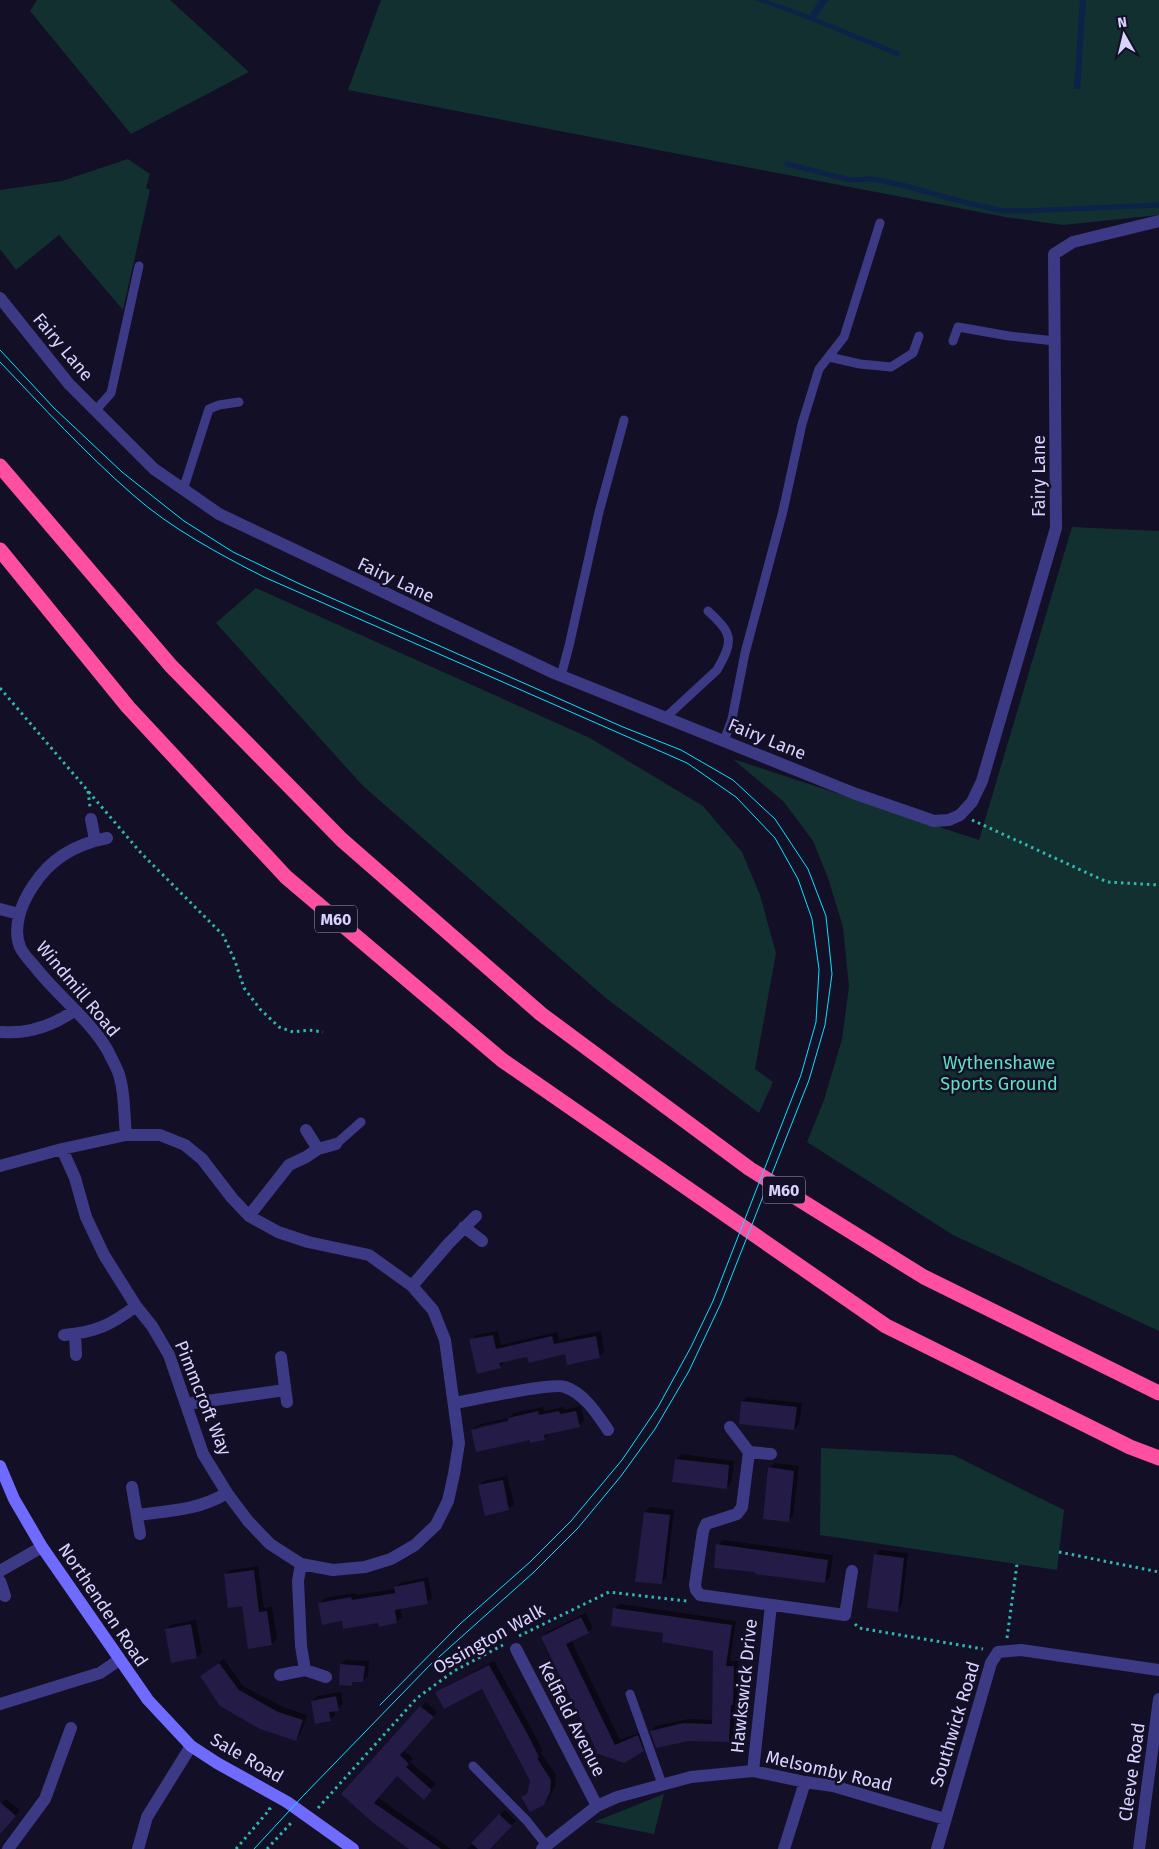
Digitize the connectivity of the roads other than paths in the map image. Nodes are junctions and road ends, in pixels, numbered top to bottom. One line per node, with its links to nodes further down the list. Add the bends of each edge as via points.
1 (1159, 221): 7 (street, Fairy Lane, via 1073,242 1054,254)
2 (880, 223): 8 (lane, via 844,337)
3 (139, 266): 10 (lane, via 111,393)
4 (0, 298): 10 (street, Fairy Lane, via 69,384)
5 (920, 336): 8 (lane, via 913,353 891,368)
6 (954, 341): 7 (lane, via 958,327)
7 (1055, 341): 18 (street, Fairy Lane, via 1056,528 982,781 972,802 960,815 934,821 856,794)
8 (829, 357): 18 (lane, via 819,369 802,424 745,653 732,719)
9 (239, 402): 13 (lane, via 209,409)
10 (95, 410): 13 (street, Fairy Lane, via 154,469)
11 (624, 420): 16 (lane)
12 (0, 466): 39 (highway, M60, via 171,666 342,840 541,1014 750,1169 916,1272)
13 (183, 490): 16 (street, Fairy Lane, via 219,514)
14 (0, 550): 46 (highway, M60, via 128,707 286,877 502,1060 886,1326 1130,1447)
15 (708, 611): 17 (lane, via 729,635 723,660 717,670)
16 (561, 676): 17 (street, Fairy Lane)
17 (665, 718): 18 (street, Fairy Lane)
18 (724, 741)
19 (91, 820): 21 (street, Windmill Road, via 101,839 66,852 51,864 27,894)
20 (0, 909): 21 (street)
21 (20, 914): 22 (street, Windmill Road, via 20,947)
22 (74, 1011): 23 (street, via 30,1031); 26 (street, Windmill Road, via 98,1036 121,1079)
23 (2, 1032)
24 (361, 1122): 27 (lane)
25 (306, 1130): 29 (street)
26 (126, 1135): 28 (street, Pimmcroft Way); 31 (street, Pimmcroft Way, via 160,1135 185,1145 202,1159)
27 (336, 1144): 29 (street)
28 (62, 1149): 30 (street, Pimmcroft Way); 36 (street, Pimmcroft Way, via 75,1178 86,1217 104,1255)
29 (318, 1149): 31 (street, via 290,1165)
30 (0, 1166)
31 (249, 1216): 35 (street, Pimmcroft Way, via 278,1232 308,1242 370,1255)
32 (476, 1216): 33 (street)
33 (464, 1227): 34 (street); 35 (street)
34 (482, 1241)
35 (412, 1286): 40 (street, Pimmcroft Way, via 433,1310 445,1340)
36 (136, 1306): 37 (street, via 114,1323 70,1335); 41 (street, Pimmcroft Way, via 169,1355)
37 (76, 1355)
38 (281, 1357): 41 (street, via 286,1396)
39 (1159, 1393)
40 (455, 1403): 43 (street, via 564,1386 580,1395); 53 (street, Pimmcroft Way, via 459,1442 448,1501 436,1525 415,1545 390,1559 365,1567 333,1570)
41 (186, 1404): 49 (street, Pimmcroft Way, via 203,1454)
42 (730, 1427): 44 (street)
43 (608, 1430)
44 (749, 1452): 45 (street); 58 (street, via 742,1506 737,1514 706,1524 695,1585 700,1595)
45 (771, 1454)
46 (1159, 1458)
47 (0, 1466): 52 (main road, Northenden Road, via 14,1499)
48 (132, 1487): 50 (street)
49 (227, 1493): 50 (street, via 212,1502 191,1508); 53 (street, Pimmcroft Way, via 270,1544)
50 (138, 1514): 51 (street)
51 (140, 1534)
52 (42, 1546): 54 (street, Northenden Road); 60 (main road, Northenden Road)
53 (301, 1564): 61 (street, via 298,1581 301,1646)
54 (0, 1571)
55 (852, 1571): 58 (street, via 845,1615)
56 (0, 1581): 57 (street)
57 (5, 1596)
58 (770, 1605): 72 (street, Hawkswick Drive)
59 (514, 1644): 75 (street, Kelfield Avenue)
60 (119, 1660): 65 (main road, Northenden Road); 68 (street, via 100,1673)
61 (306, 1670): 63 (street); 64 (street)
62 (1159, 1670): 76 (street, Southwick Road, via 1021,1650 1002,1652 991,1663)
63 (280, 1675)
64 (326, 1677)
65 (135, 1684): 70 (main road, Sale Road)
66 (630, 1694): 74 (lane)
67 (1159, 1699): 83 (street, Cleeve Road)
68 (0, 1704)
69 (71, 1728): 78 (street, via 45,1798)
70 (191, 1746): 79 (street, via 147,1817); 80 (main road, Sale Road, via 273,1794)
71 (473, 1766): 77 (lane, via 527,1821)
72 (753, 1771): 73 (street, Melsomby Road); 74 (street, Melsomby Road)
73 (805, 1782): 76 (street, Melsomby Road, via 834,1786); 81 (street)
74 (662, 1784): 75 (street, Melsomby Road)
75 (597, 1806): 77 (street, Melsomby Road)
76 (945, 1819): 82 (street, Southwick Road)
77 (544, 1847)
78 (8, 1849)
79 (138, 1849)
80 (353, 1849)
81 (784, 1849)
82 (937, 1849)
83 (1139, 1849)

